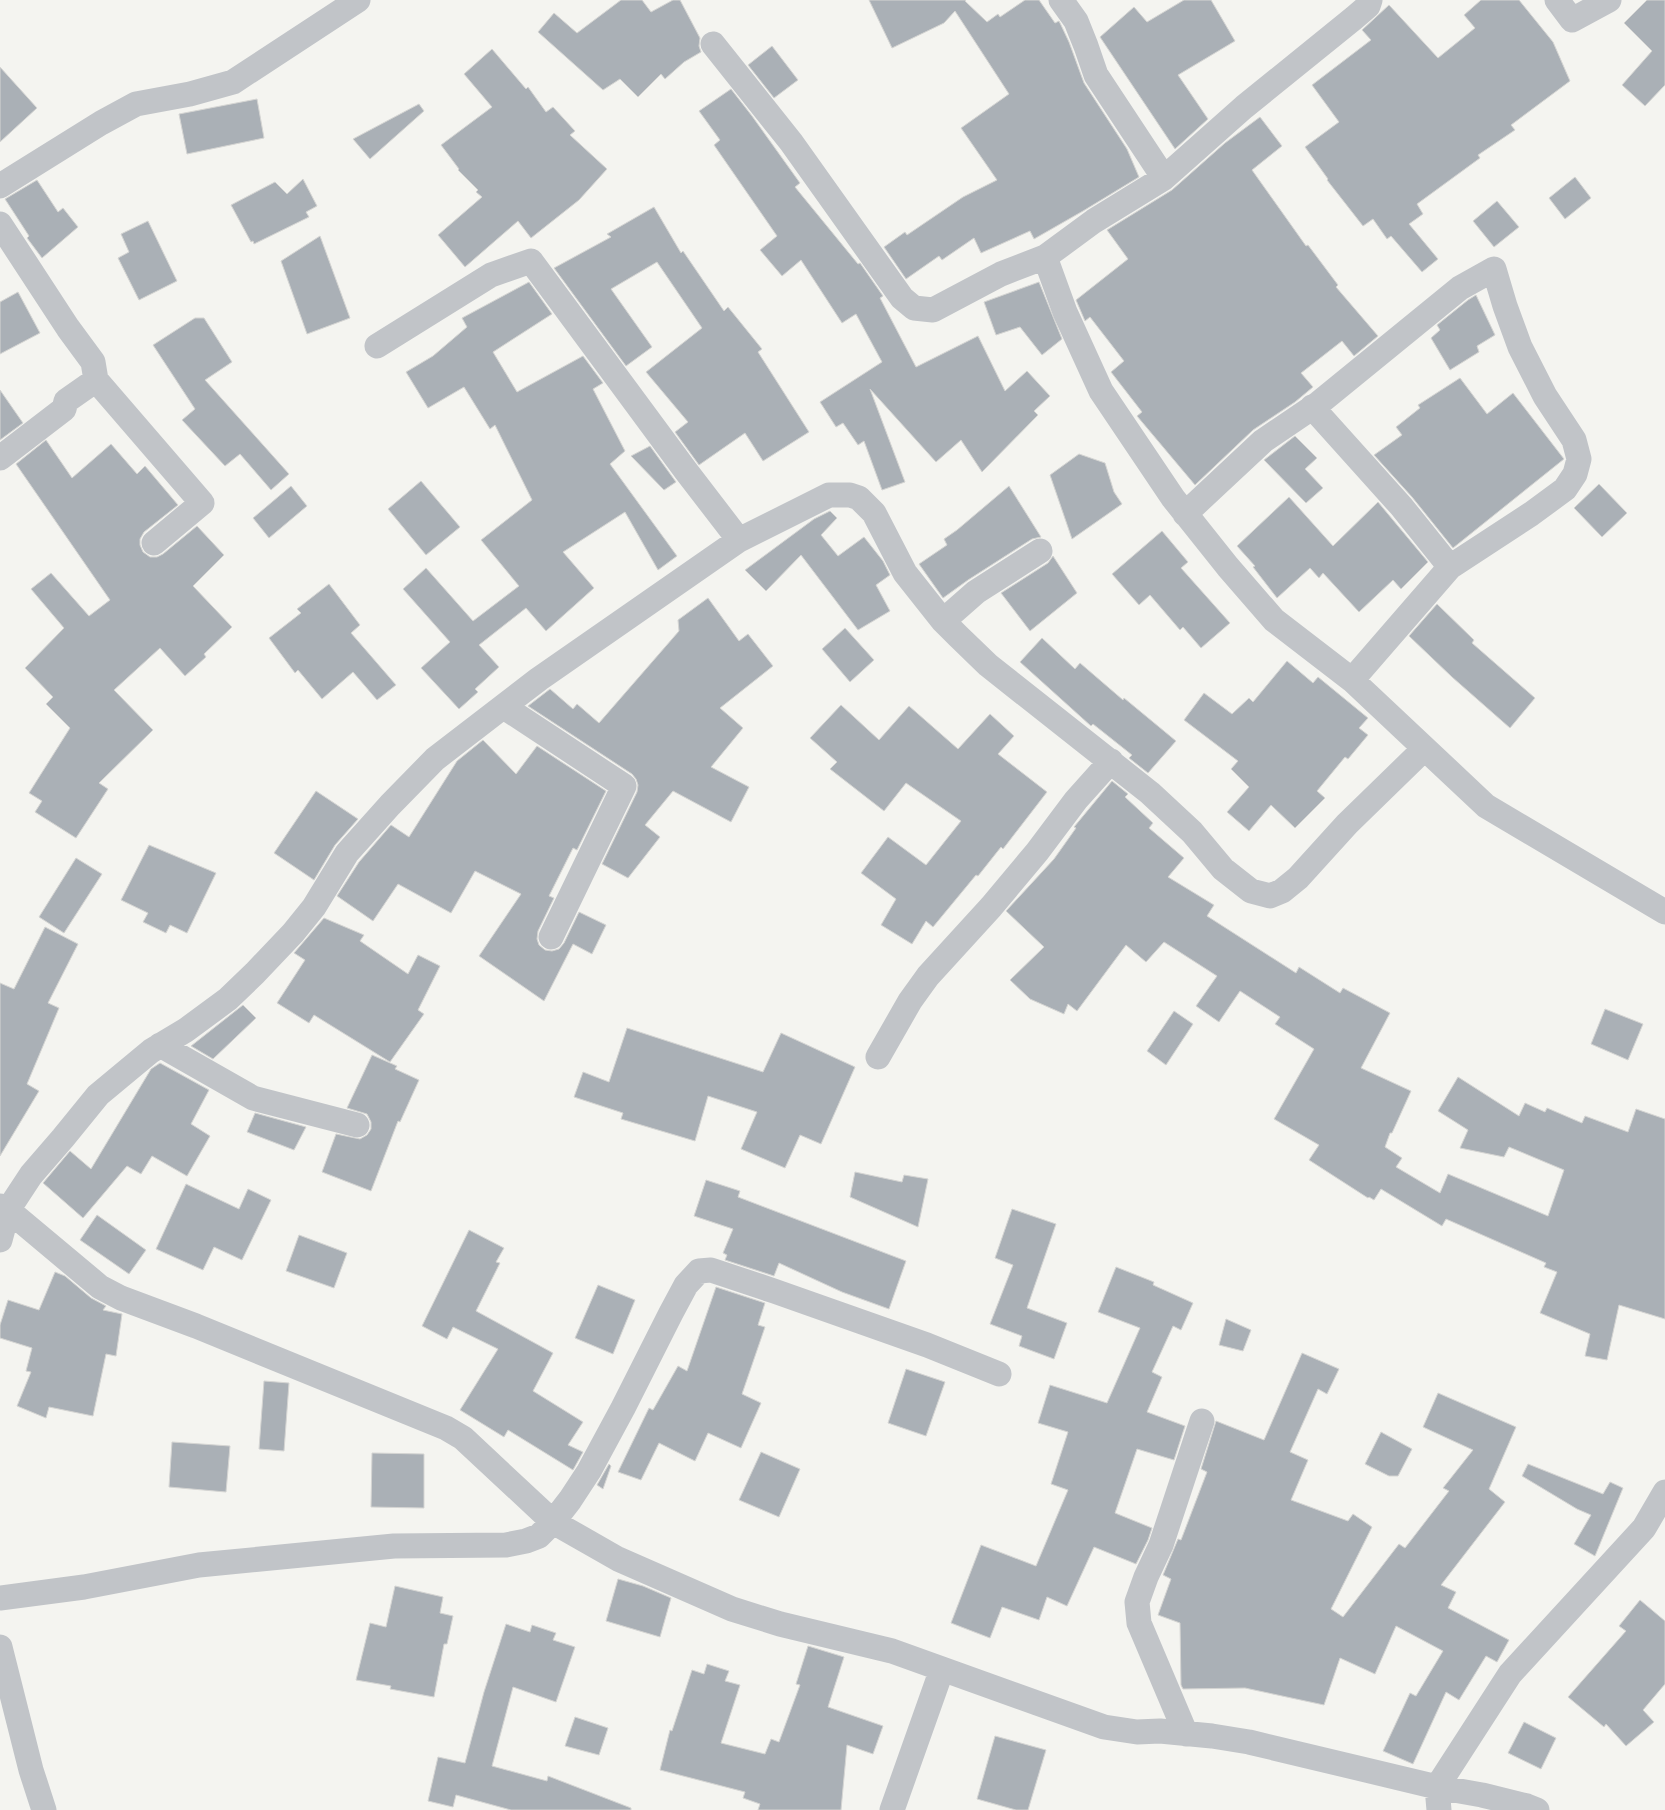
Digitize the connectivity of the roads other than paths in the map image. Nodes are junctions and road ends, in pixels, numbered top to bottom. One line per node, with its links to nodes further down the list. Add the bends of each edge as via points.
1 (358, 0): 8 (street, via 233,82 136,104)
2 (1061, 0): 7 (street, via 1076,21 1096,75)
3 (1370, 0): 7 (street, via 1368,6 1244,107)
4 (1557, 0): 5 (street, via 1572,20)
5 (1609, 0)
6 (713, 44): 10 (street, via 791,142 902,298 914,308 933,310 1001,274)
7 (1164, 178): 10 (street, via 1094,221)
8 (0, 186)
9 (0, 224): 12 (street, via 93,362)
10 (1045, 257): 15 (street, via 1101,391)
11 (377, 346): 16 (street, via 491,276 531,260)
12 (96, 380): 14 (street, via 66,401 64,409); 17 (street, via 202,503)
13 (1312, 408): 15 (street, via 1263,441); 19 (street, via 1401,506); 19 (street, via 1460,288 1494,269 1520,347 1545,396 1574,440 1579,459 1575,474 1565,489)
14 (0, 458)
15 (1185, 514): 21 (street, via 1274,620)
16 (739, 540): 20 (street, via 829,495 859,498 874,513 906,573); 22 (street)
17 (154, 543)
18 (1040, 551): 20 (street, via 976,592)
19 (1450, 567): 21 (street)
20 (943, 621): 24 (street, via 988,665)
21 (1352, 680): 23 (street)
22 (504, 707): 26 (street, via 624,786); 27 (street, via 435,759 390,805 347,853 314,907 255,973 228,999)
23 (1424, 749): 24 (street, via 1347,824 1298,878 1282,892 1270,896 1251,891 1223,868 1192,832); 25 (street, via 1486,806)
24 (1111, 761): 28 (street, via 1076,800 1037,852 928,976)
25 (1665, 912)
26 (551, 937)
27 (160, 1045): 29 (street, via 254,1098); 30 (street, via 98,1095)
28 (878, 1058)
29 (357, 1125)
30 (4, 1208): 31 (street); 35 (street, via 100,1287 121,1298 446,1428 463,1438)
31 (0, 1240)
32 (998, 1374): 35 (street, via 927,1345 774,1291 711,1270 699,1271 686,1285 670,1313 589,1471)
33 (1202, 1421): 39 (street, via 1161,1546 1137,1602 1139,1623)
34 (1665, 1492): 40 (street, via 1644,1528 1510,1674)
35 (553, 1522): 36 (street, via 539,1536 506,1545 394,1546 200,1565 84,1587); 38 (street, via 618,1559 732,1609 892,1651)
36 (0, 1598)
37 (0, 1647): 41 (street)
38 (942, 1669): 39 (street, via 1104,1727); 42 (street)
39 (1186, 1734): 40 (street, via 1249,1742)
40 (1438, 1799): 43 (street, via 1482,1795)
41 (44, 1810)
42 (892, 1810)
43 (1538, 1810)

